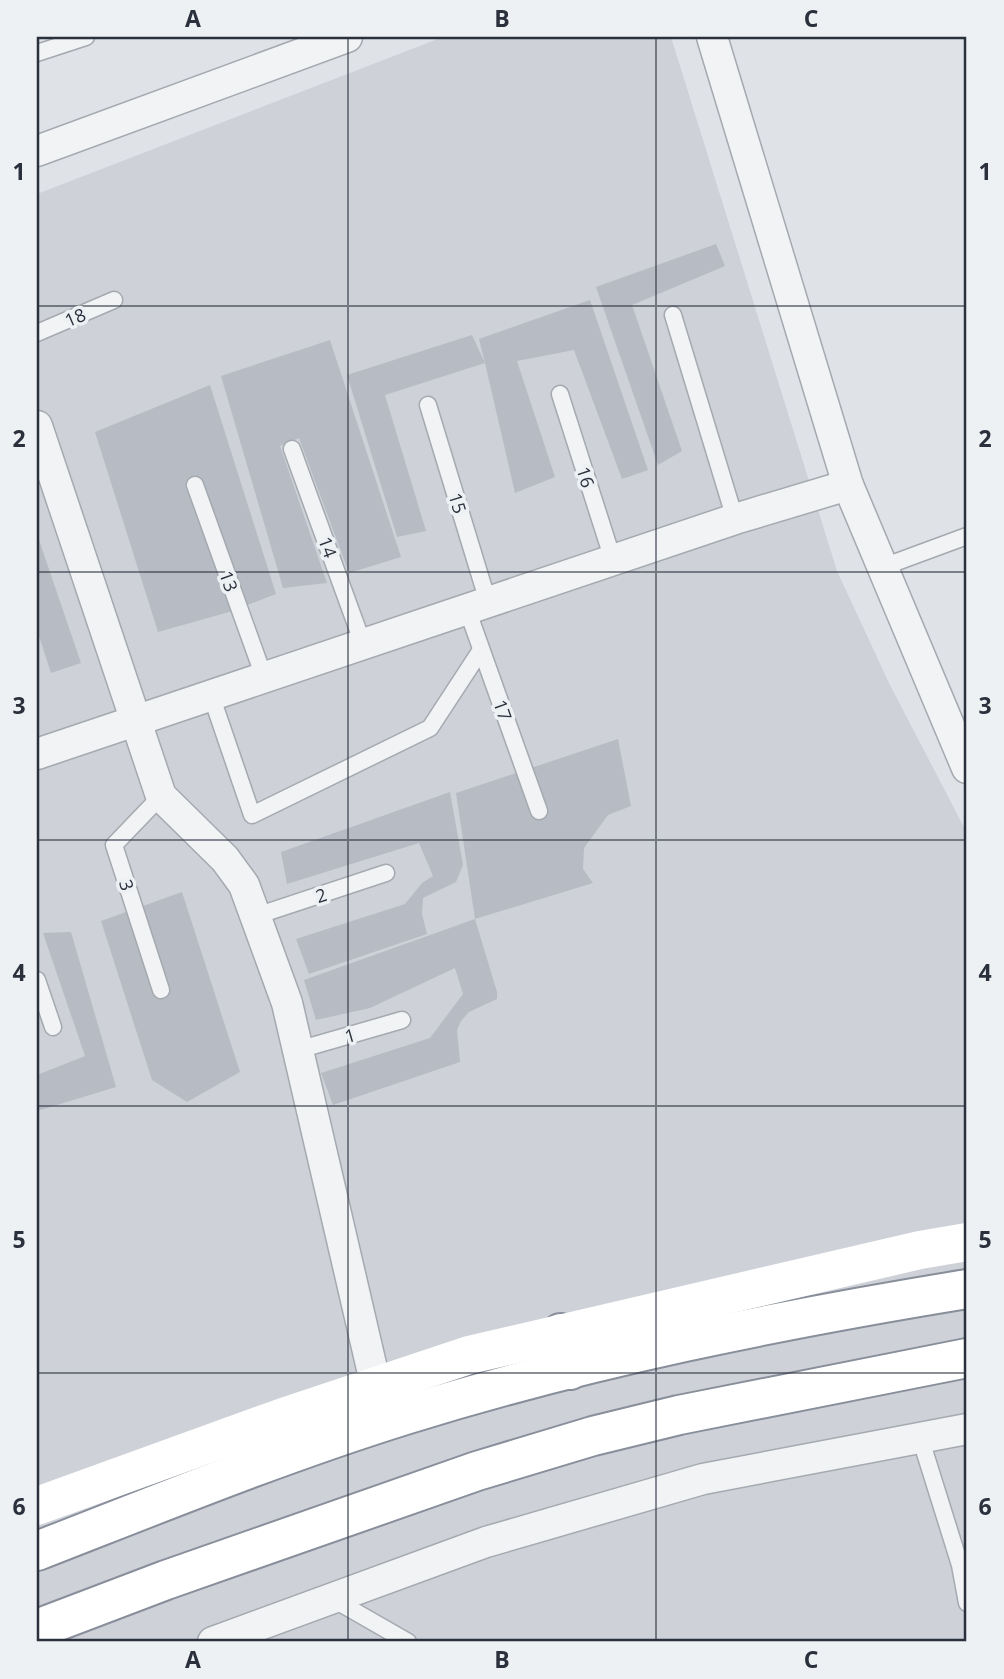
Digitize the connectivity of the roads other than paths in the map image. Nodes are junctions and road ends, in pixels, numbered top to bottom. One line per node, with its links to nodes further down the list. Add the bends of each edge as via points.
1 (86, 37): 4 (lane)
2 (348, 37): 5 (street)
3 (712, 37): 14 (street)
4 (37, 52)
5 (37, 150)
6 (114, 300): 8 (lane, 18)
7 (673, 315): 15 (lane)
8 (37, 333)
9 (560, 394): 17 (lane, 16)
10 (428, 405): 19 (lane, 15)
11 (37, 426): 24 (street)
12 (292, 450): 20 (lane, 14)
13 (195, 485): 22 (lane, 13)
14 (848, 485): 15 (street); 18 (street)
15 (735, 519): 17 (street)
16 (967, 536): 18 (lane)
17 (613, 560): 19 (street)
18 (883, 567): 26 (street)
19 (477, 606): 20 (street); 21 (lane, 17)
20 (363, 644): 22 (street)
21 (481, 650): 23 (lane, via 430,728 252,815); 28 (lane, 17)
22 (264, 677): 23 (street)
23 (211, 695): 24 (street)
24 (134, 721): 25 (street); 27 (street)
25 (39, 747)
26 (967, 768)
27 (161, 796): 30 (street, via 225,859 244,885); 32 (lane, 3, via 114,845)
28 (539, 811)
29 (386, 873): 30 (lane, 2)
30 (256, 916): 35 (street, via 287,1003)
31 (37, 980): 34 (lane)
32 (161, 990)
33 (402, 1020): 35 (lane, 1)
34 (53, 1027)
35 (298, 1050): 41 (street)
36 (967, 1242): 38 (main road)
37 (967, 1289): 40 (main road, via 641,1350)
38 (561, 1333): 40 (main road); 41 (main road, via 469,1355)
39 (967, 1358): 48 (main road, via 593,1436 477,1471)
40 (570, 1370): 45 (main road, via 402,1416)
41 (376, 1386): 44 (main road)
42 (967, 1429): 43 (street)
43 (920, 1437): 46 (street, via 703,1479 486,1542); 47 (lane, via 960,1565)
44 (37, 1506)
45 (37, 1551)
46 (333, 1599): 49 (street); 50 (lane)
47 (967, 1603)
48 (37, 1629)
49 (213, 1642)
50 (408, 1642)

